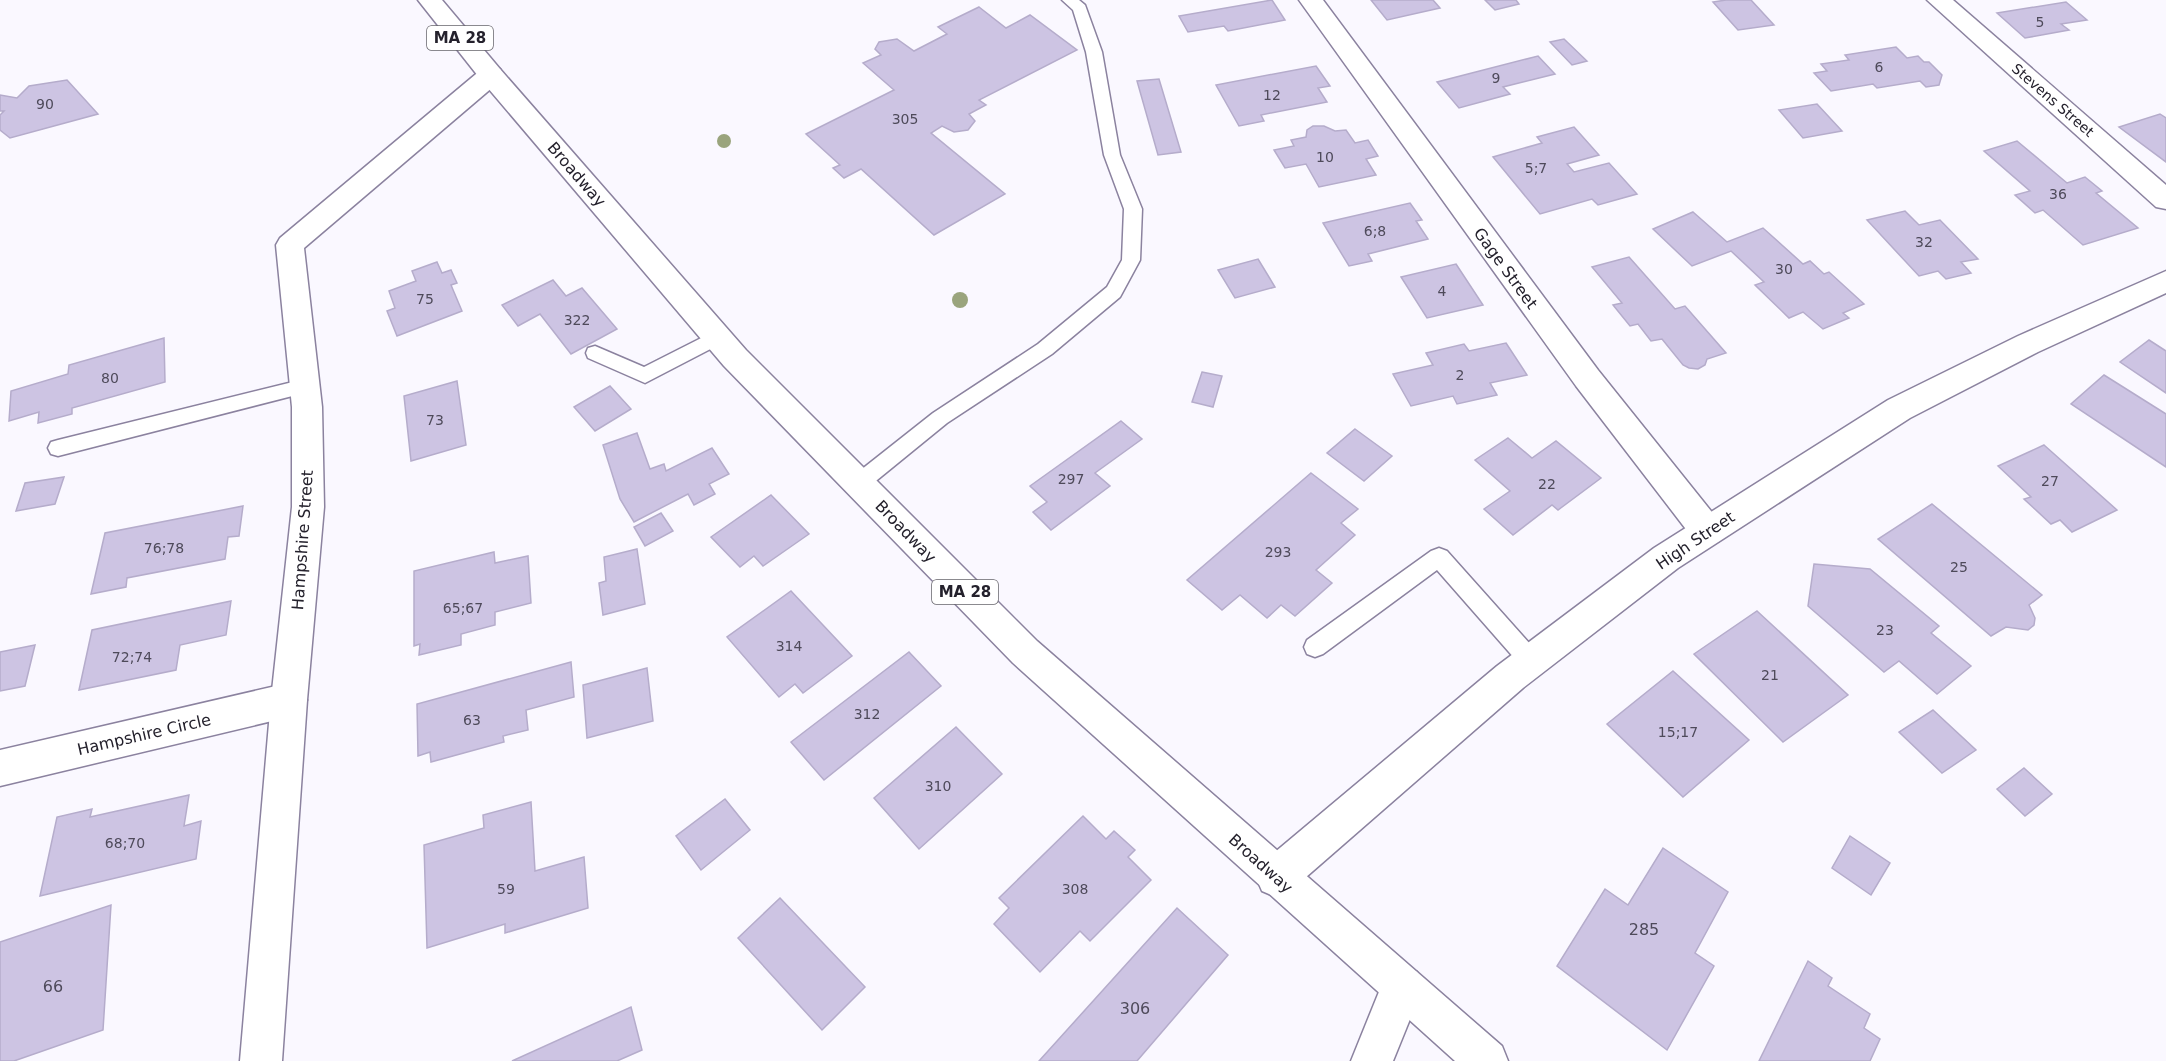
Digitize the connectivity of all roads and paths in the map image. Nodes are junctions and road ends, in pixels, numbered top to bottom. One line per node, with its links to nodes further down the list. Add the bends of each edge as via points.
1 (430, 0): 5 (main road, Broadway / MA 28)
2 (1069, 0): 12 (lane, via 1080,8 1094,52 1112,155 1133,208 1131,260 1106,300 1045,349 940,418)
3 (1311, 0): 13 (main road, Gage Street, via 1587,378)
4 (1939, 0): 6 (main road, Stevens Street)
5 (490, 75): 8 (main road, Broadway / MA 28); 10 (main road, Hampshire Street, via 290,245)
6 (2166, 200)
7 (2166, 281): 13 (main road, High Street, via 1899,409)
8 (717, 337): 9 (lane, via 645,376); 12 (main road, Broadway / MA 28)
9 (595, 353)
10 (305, 386): 11 (lane); 16 (main road, Hampshire Street, via 308,507)
11 (58, 448)
12 (859, 483): 18 (main road, Broadway / MA 28, via 1025,652)
13 (1707, 531): 15 (main road, High Street)
14 (1315, 647): 15 (lane, via 1439,557)
15 (1531, 662): 18 (main road, High Street)
16 (289, 700): 17 (main road, Hampshire Circle); 20 (main road, Hampshire Street)
17 (0, 768)
18 (1276, 877): 19 (main road, Broadway / MA 28)
19 (1402, 987): 21 (main road); 22 (main road, Broadway / MA 28)
20 (261, 1061)
21 (1372, 1061)
22 (1487, 1061)

